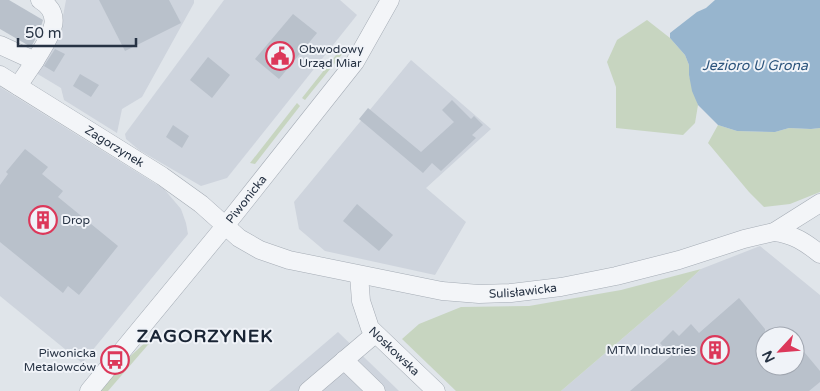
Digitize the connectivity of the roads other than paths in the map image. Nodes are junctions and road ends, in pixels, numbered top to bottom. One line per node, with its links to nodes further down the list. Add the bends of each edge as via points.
1 (40, 0): 4 (street, via 51,10 54,24)
2 (390, 0): 8 (street, Piwonicka, via 355,62)
3 (0, 45): 4 (street)
4 (35, 61): 6 (street)
5 (0, 75): 6 (street, Zagorzynek)
6 (18, 86): 8 (street, Zagorzynek, via 182,189)
7 (820, 203): 9 (street, Sulisławicka)
8 (225, 226): 11 (street, Sulisławicka, via 244,241 274,256); 14 (street, Piwonicka)
9 (774, 232): 10 (street, via 797,237); 11 (street, Sulisławicka, via 616,276 511,293 442,291)
10 (820, 254)
11 (359, 275): 12 (street, Noskowska, via 364,312)
12 (375, 334): 13 (street); 17 (street, Noskowska)
13 (344, 360): 15 (street); 16 (street)
14 (89, 391)
15 (308, 391)
16 (376, 391)
17 (436, 391)

